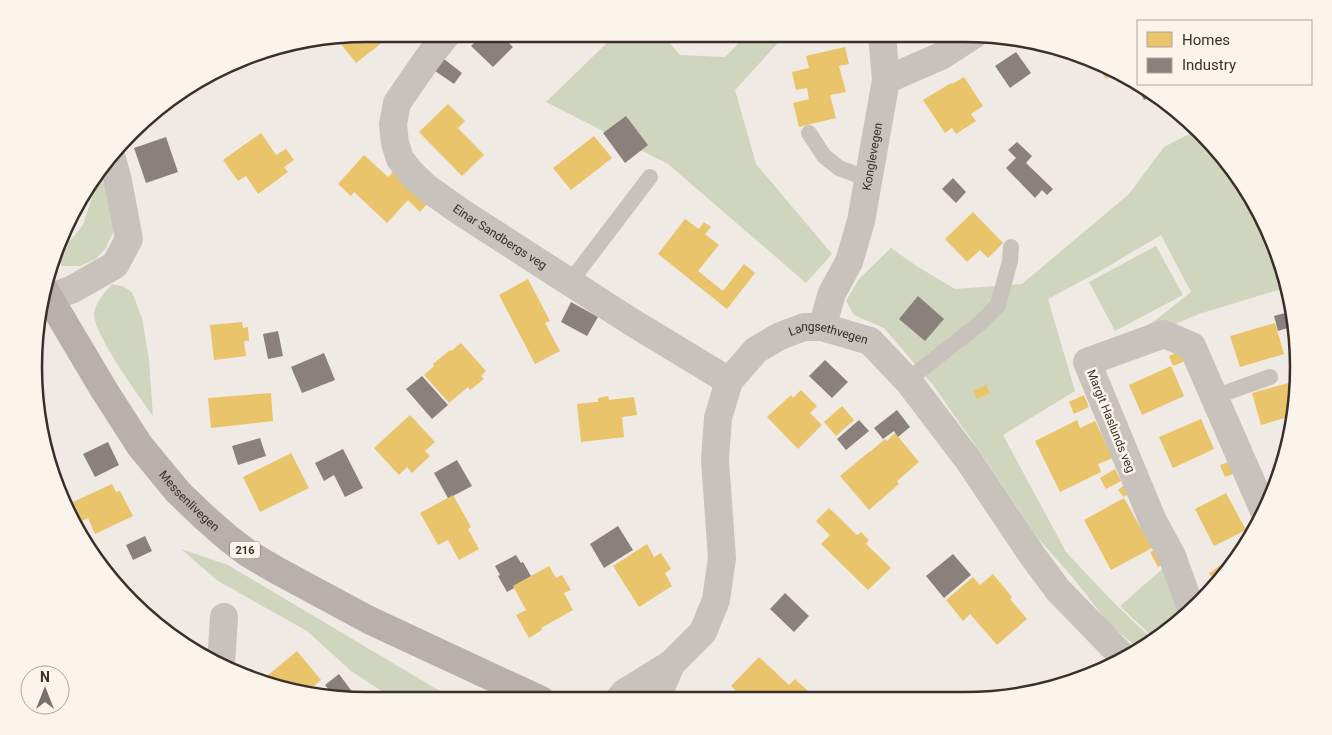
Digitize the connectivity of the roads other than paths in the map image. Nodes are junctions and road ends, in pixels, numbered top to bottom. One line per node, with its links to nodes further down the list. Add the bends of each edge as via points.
1 (440, 42): 10 (street, Einar Sandbergs veg, via 397,103 392,124 400,160 427,188)
2 (883, 42): 4 (street, Konglevegen)
3 (963, 42): 4 (street, via 941,56)
4 (886, 80): 8 (street, Konglevegen)
5 (809, 132): 8 (lane, via 824,156 839,168)
6 (114, 165): 11 (street, via 129,239 115,265 72,290)
7 (650, 176): 10 (lane)
8 (868, 179): 13 (street, Konglevegen, via 849,262 832,293)
9 (1011, 247): 15 (lane, via 998,304 979,324)
10 (570, 282): 16 (street, Einar Sandbergs veg)
11 (52, 292)
12 (50, 299): 24 (main road, Messenlivegen / 216, via 140,446 178,492 228,538 278,571 369,620)
13 (822, 328): 15 (street, Langsethvegen, via 870,341); 16 (street, Langsethvegen, via 804,328 780,336 756,350)
14 (1270, 377): 17 (lane)
15 (908, 380): 21 (street, Langsethvegen, via 969,461 1058,590)
16 (729, 381): 23 (street, Langsethvegen, via 718,418 715,460 722,558 716,600 703,632)
17 (1214, 397): 18 (street, Margit Haslunds veg); 19 (street, Margit Haslunds veg, via 1192,346 1164,334 1087,362 1153,522 1172,556)
18 (1260, 502)
19 (1189, 602)
20 (224, 617): 22 (street)
21 (1119, 653)
22 (221, 658)
23 (670, 664): 25 (street, Langsethvegen); 26 (street, Langsethvegen)
24 (525, 692)
25 (626, 692)
26 (659, 692)

